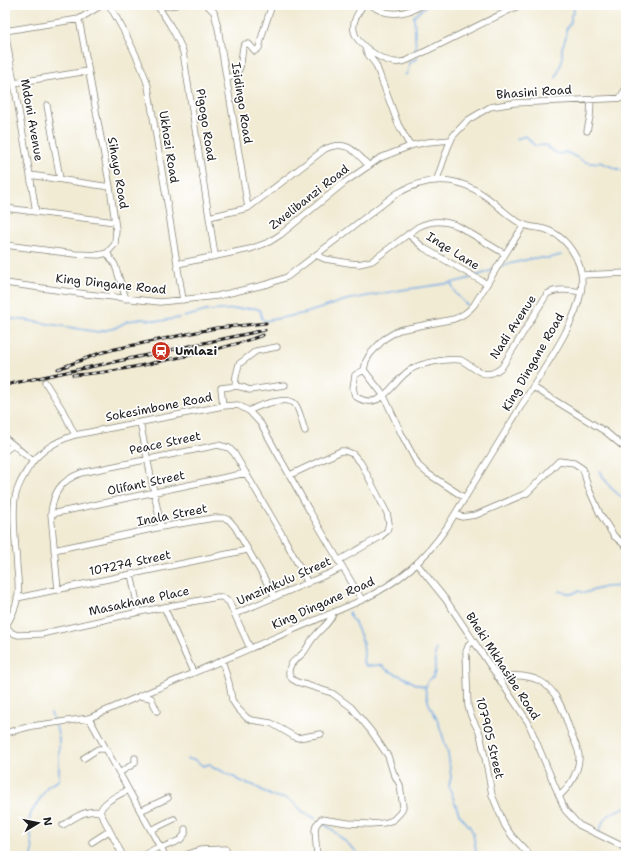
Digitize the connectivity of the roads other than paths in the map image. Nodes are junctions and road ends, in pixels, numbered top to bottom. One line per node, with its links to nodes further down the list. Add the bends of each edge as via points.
1 (102, 5): 11 (street)
2 (109, 5): 41 (street, Ukhozi Road, via 148,86)
3 (176, 5): 10 (street)
4 (207, 5): 15 (street, Isidingo Road, via 216,17)
5 (272, 5): 15 (street, via 259,48 255,51 249,44 245,44 239,71)
6 (363, 5): 13 (street, via 354,19 354,29 357,39)
7 (371, 5): 8 (street, via 395,14)
8 (422, 5)
9 (520, 5): 13 (street, via 406,61 388,61)
10 (157, 6): 32 (street, Pigogo Road, via 169,23 183,52)
11 (79, 18): 12 (street); 14 (street, Sihayo Road)
12 (5, 31): 16 (street, Mdoni Avenue)
13 (365, 47): 23 (street, via 376,64 398,124)
14 (88, 71): 16 (street); 28 (street, Sihayo Road)
15 (227, 79): 30 (street, Isidingo Road)
16 (14, 83): 25 (street, Mdoni Avenue)
17 (626, 88): 18 (street)
18 (623, 98): 19 (street, Bhasini Road)
19 (591, 100): 21 (street); 22 (street, Bhasini Road, via 514,103 490,107 468,120)
20 (47, 105): 26 (street)
21 (588, 131)
22 (451, 140): 23 (street, Zwelibanzi Road); 27 (street, Bhasini Road)
23 (410, 146): 24 (street, Zwelibanzi Road, via 386,154)
24 (369, 166): 30 (street, via 351,149 335,145 320,153); 39 (street, Zwelibanzi Road, via 269,242 250,249)
25 (30, 175): 26 (street); 31 (street, Mdoni Avenue)
26 (60, 179): 28 (street)
27 (437, 179): 34 (street, King Dingane Road, via 467,185 481,191); 40 (street, King Dingane Road, via 396,194)
28 (110, 186): 33 (street, Sihayo Road)
29 (5, 208): 31 (street)
30 (248, 208): 32 (street)
31 (36, 212): 33 (street)
32 (209, 217): 39 (street, Pigogo Road)
33 (115, 222): 37 (street, Sihayo Road, via 115,244)
34 (524, 225): 38 (street); 43 (street, King Dingane Road, via 557,234 576,256)
35 (408, 234): 38 (street, via 425,223 450,222); 40 (street, via 372,261 364,263 328,260); 45 (street, Inqe Lane, via 424,248)
36 (5, 245): 37 (street, via 75,254)
37 (107, 253): 47 (street, via 115,265)
38 (505, 254): 45 (street)
39 (215, 255): 41 (street, Zwelibanzi Road)
40 (316, 255): 48 (street, King Dingane Road, via 277,282 217,296)
41 (177, 264): 48 (street, Ukhozi Road)
42 (626, 274): 43 (street)
43 (582, 275): 46 (street, King Dingane Road)
44 (5, 283): 47 (street, King Dingane Road)
45 (487, 284): 50 (street, via 474,305 462,316 391,334 370,354)
46 (581, 292): 54 (street, King Dingane Road, via 560,342); 55 (street, Nadi Avenue, via 563,290 548,294 502,367 493,373 483,374 461,360 451,359 412,369)
47 (126, 298): 48 (street, King Dingane Road, via 160,302)
48 (183, 300)
49 (277, 347): 53 (street, via 256,350 239,364)
50 (364, 370): 55 (street); 55 (street, via 355,377 352,388 354,395 368,401)
51 (45, 382): 60 (street)
52 (285, 385): 53 (street, via 249,390)
53 (235, 386): 56 (street, via 221,388)
54 (533, 387): 63 (street, via 606,432); 70 (street, King Dingane Road)
55 (384, 396): 70 (street, via 418,465)
56 (223, 406): 57 (street, Sokesimbone Road, via 238,405); 58 (street, Sokesimbone Road)
57 (249, 411): 59 (street, via 261,405 289,400 295,404); 68 (street, via 261,424)
58 (140, 422): 60 (street, Sokesimbone Road); 65 (street)
59 (305, 431)
60 (75, 435): 66 (street, Sokesimbone Road, via 53,444)
61 (5, 438): 62 (street)
62 (13, 445): 64 (street); 66 (street)
63 (626, 449)
64 (5, 451)
65 (148, 458): 67 (street, Peace Street, via 218,445 229,448 234,453); 69 (street); 71 (street, Peace Street, via 72,476 56,492 52,502)
66 (33, 461): 84 (street, Sokesimbone Road, via 18,484 15,497 19,588)
67 (246, 473): 69 (street, Olifant Street); 81 (street, Peace Street)
68 (290, 475): 77 (street); 77 (street, via 341,451 353,454 361,463 387,513 389,527 380,537)
69 (155, 493): 71 (street, Olifant Street); 73 (street)
70 (465, 498): 72 (street, King Dingane Road)
71 (52, 514): 75 (street, Peace Street)
72 (455, 514): 74 (street, via 468,517 527,493 559,461 574,463 583,469 600,514 614,536); 78 (street, King Dingane Road, via 436,544)
73 (161, 527): 75 (street, Inala Street); 76 (street, Inala Street, via 224,518 236,527)
74 (626, 546)
75 (54, 550): 82 (street, Peace Street)
76 (248, 550): 80 (street, 107274 Street); 83 (street, Inala Street)
77 (338, 561): 79 (street)
78 (417, 564): 85 (street, King Dingane Road); 91 (street, Bheki Mkhasibe Road, via 446,600)
79 (342, 568): 81 (street, Umzimkulu Street); 85 (street)
80 (131, 574): 82 (street, 107274 Street); 87 (street)
81 (308, 582): 83 (street, Umzimkulu Street)
82 (58, 590): 84 (street, 107274 Street)
83 (275, 597): 89 (street, Umzimkulu Street)
84 (17, 598): 90 (street, Sokesimbone Road)
85 (362, 600): 88 (street, King Dingane Road)
86 (164, 607): 87 (street, Masakhane Place); 89 (street, Masakhane Place, via 222,597 229,602); 94 (street)
87 (139, 612): 90 (street, Masakhane Place, via 41,634 18,635)
88 (334, 612): 92 (street, King Dingane Road); 123 (street, via 327,625 292,662 289,674 297,682 336,695 354,710 388,756 400,786 403,807 395,819 384,823 348,823 321,819 315,830)
89 (236, 614): 92 (street, Masakhane Place)
90 (5, 626)
91 (473, 642): 95 (street, Bheki Mkhasibe Road); 124 (street, 107905 Street, via 469,644 466,652 469,709 480,734 492,794 501,819)
92 (250, 648): 93 (street, King Dingane Road)
93 (222, 660): 94 (street, King Dingane Road); 100 (street, via 232,700 247,718 270,723 298,738)
94 (193, 672): 96 (street, King Dingane Road)
95 (497, 677): 106 (street, Bheki Mkhasibe Road, via 528,722); 106 (street, via 514,676 540,681 550,689 560,704 580,758 569,785)
96 (139, 696): 97 (street, via 151,698); 98 (street, King Dingane Road)
97 (157, 711)
98 (89, 718): 99 (street, King Dingane Road, via 32,726); 101 (street)
99 (5, 733)
100 (322, 734)
101 (106, 749): 102 (street, via 98,749); 104 (street)
102 (84, 758)
103 (135, 758): 104 (street, via 135,763)
104 (119, 773): 105 (street)
105 (128, 790): 108 (street); 109 (street, via 107,802)
106 (559, 796): 117 (street, Bheki Mkhasibe Road, via 565,810 580,825)
107 (168, 798): 108 (street)
108 (140, 811): 113 (street)
109 (100, 812): 111 (street, via 90,811); 114 (street)
110 (174, 819): 113 (street)
111 (63, 825)
112 (186, 829): 116 (street, via 180,840)
113 (151, 830): 116 (street)
114 (109, 831): 115 (street); 119 (street)
115 (92, 842)
116 (160, 847): 120 (street); 121 (street)
117 (626, 848)
118 (226, 849): 122 (street, via 196,850)
119 (122, 856)
120 (142, 856)
121 (165, 856)
122 (183, 856)
123 (317, 856)
124 (528, 856)

